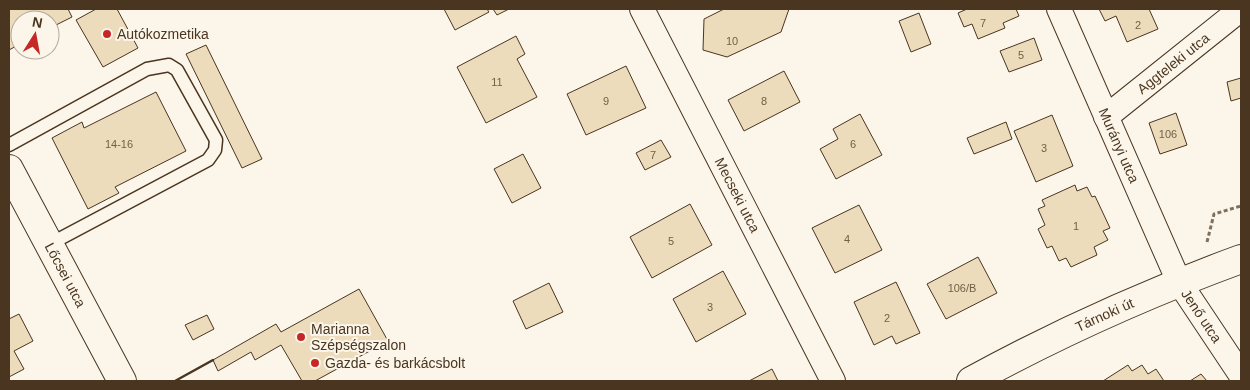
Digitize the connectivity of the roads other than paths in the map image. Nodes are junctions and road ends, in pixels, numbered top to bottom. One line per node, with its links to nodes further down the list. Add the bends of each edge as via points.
1 (642, 9): 12 (street, Mecseki utca)
2 (1059, 9): 4 (street, Murányi utca)
3 (1240, 9): 4 (street, Aggteleki utca)
4 (1106, 117): 9 (street, Murányi utca)
5 (9, 145): 7 (lane, via 147,70 170,65 176,70 216,140 215,150 208,160)
6 (9, 169): 7 (street, Lőcsei utca)
7 (48, 245): 11 (street, Lőcsei utca)
8 (1241, 259): 9 (street, Tárnoki út)
9 (1174, 271): 10 (street, Jenő utca); 13 (street, Tárnoki út)
10 (1241, 375)
11 (122, 381)
12 (833, 381)
13 (971, 381)

